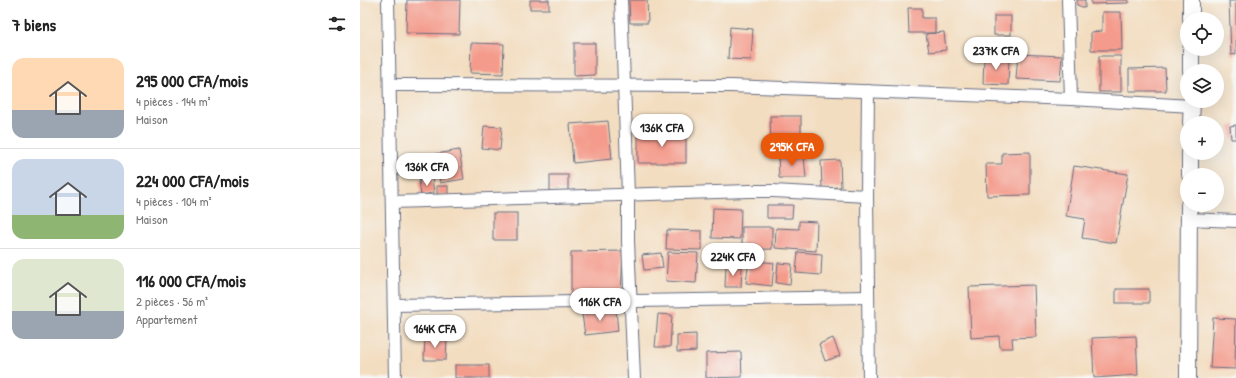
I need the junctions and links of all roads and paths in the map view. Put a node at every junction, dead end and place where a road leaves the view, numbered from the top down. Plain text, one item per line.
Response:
1 (388, 0) edge
2 (621, 0) edge
3 (1068, 0) edge
4 (1191, 0) edge
5 (1191, 12) edge
6 (390, 85) junction
7 (624, 85) junction
8 (868, 91) junction
9 (1072, 99) junction
10 (1180, 103) edge
11 (628, 194) junction
12 (867, 196) junction
13 (392, 202) junction
14 (1188, 212) edge
15 (1236, 221) edge
16 (868, 297) junction
17 (631, 300) junction
18 (394, 305) junction
19 (395, 378) edge
20 (634, 378) edge
21 (870, 378) edge
22 (1188, 378) edge

1 - 6 street
2 - 7 street
3 - 9 street
4 - 5 street
6 - 7 street
6 - 13 street
7 - 8 street
7 - 11 street
8 - 9 street
8 - 12 street
9 - 10 street
11 - 12 street
11 - 13 street
11 - 17 street
12 - 16 street
13 - 18 street
14 - 15 street
14 - 22 street
16 - 17 street
16 - 21 street
17 - 18 street
17 - 20 street
18 - 19 street

